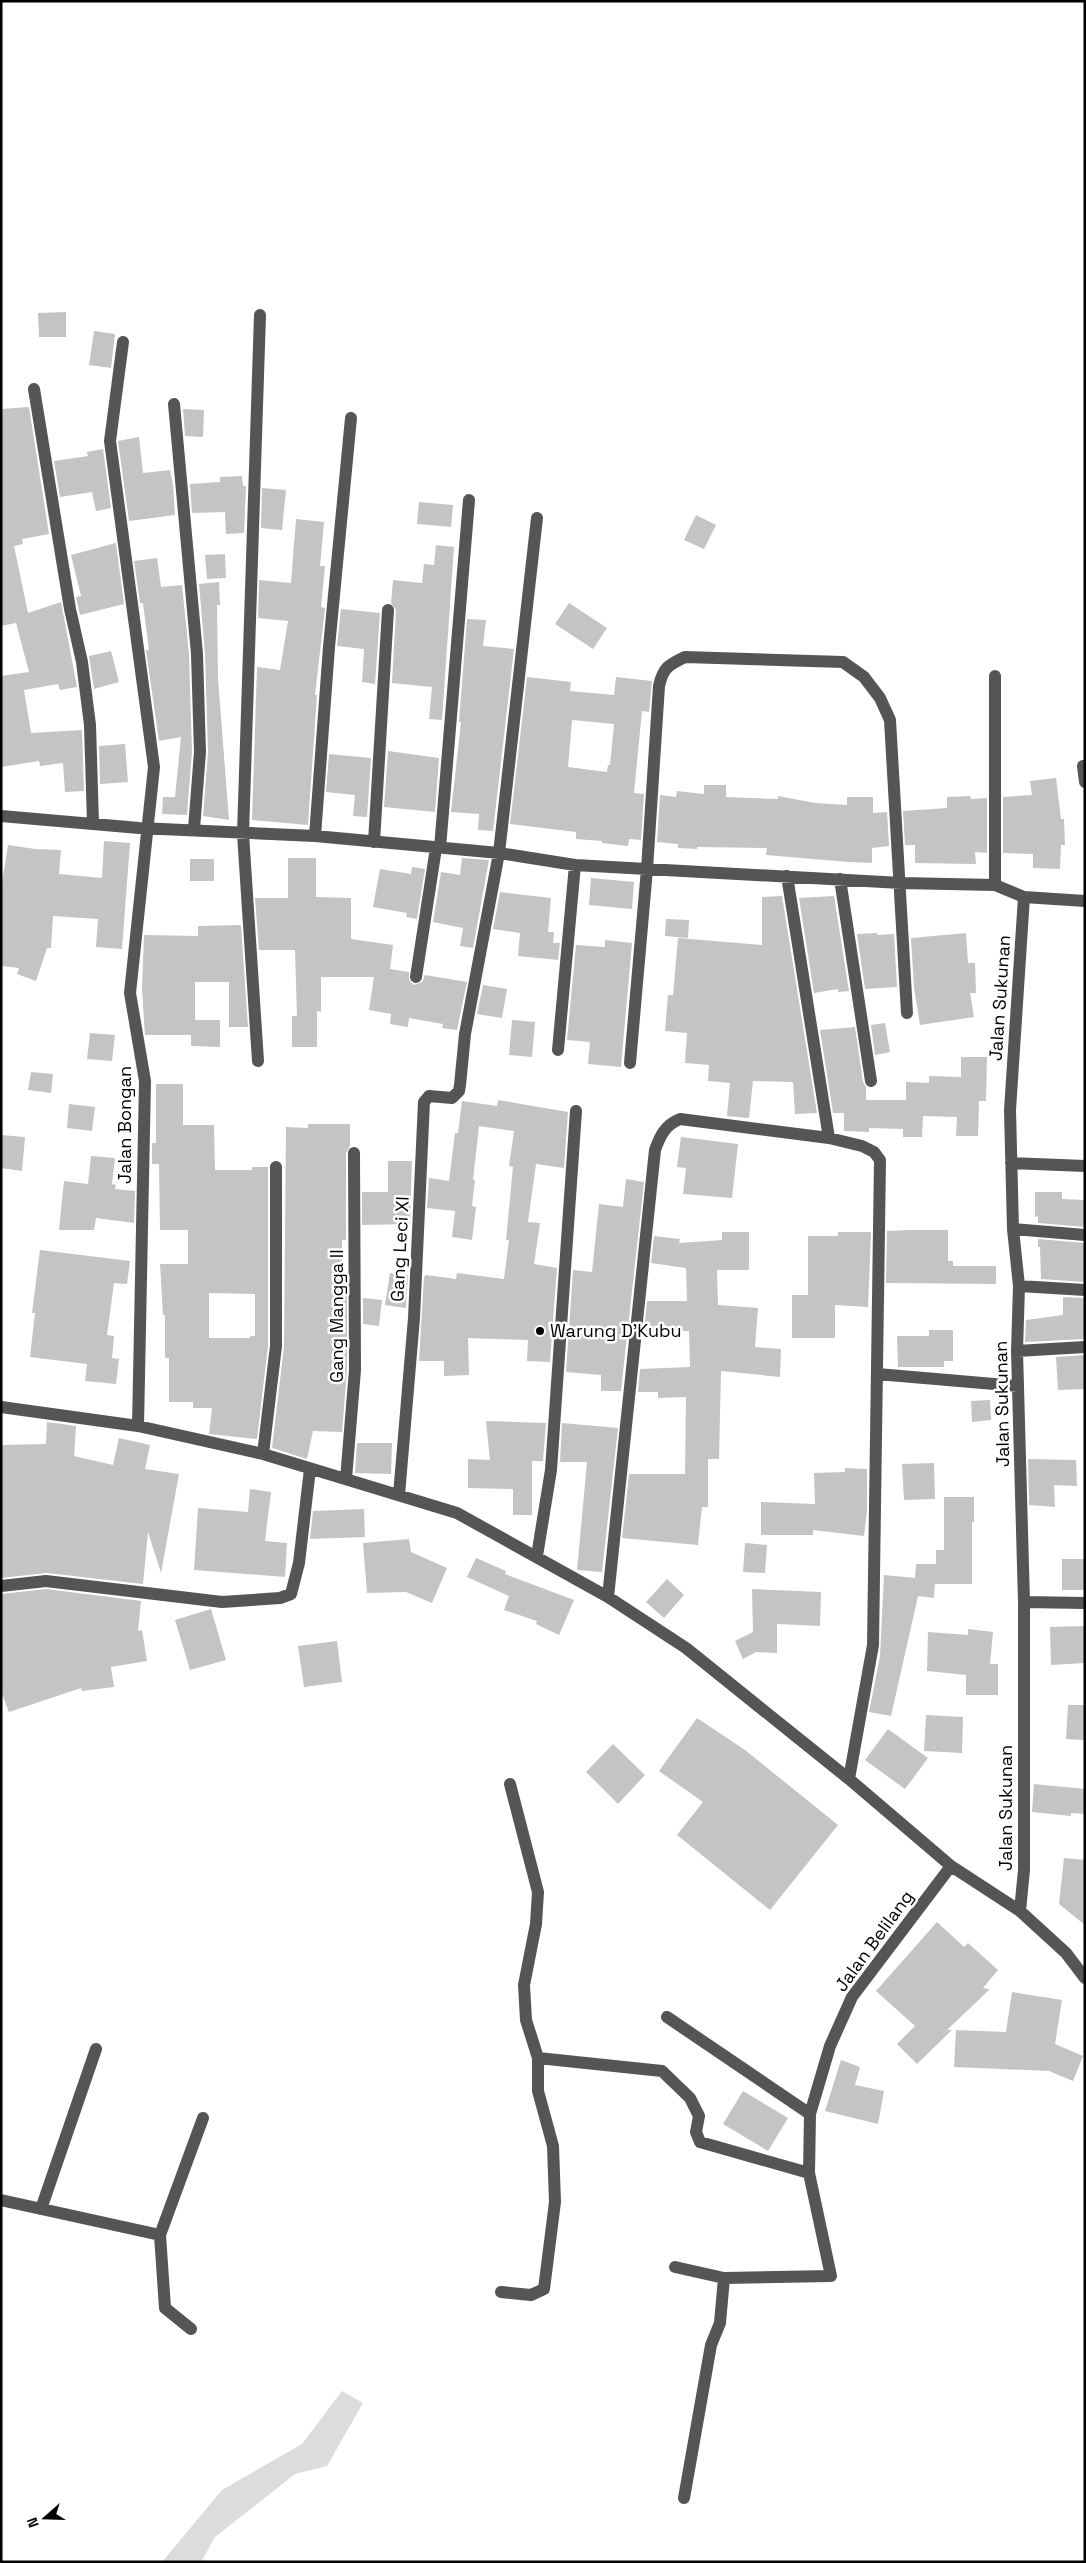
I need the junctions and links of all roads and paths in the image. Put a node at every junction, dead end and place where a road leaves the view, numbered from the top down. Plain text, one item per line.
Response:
1 (260, 315) dead end
2 (123, 342) dead end
3 (34, 389) dead end
4 (174, 404) dead end
5 (351, 418) dead end
6 (469, 500) dead end
7 (537, 518) dead end
8 (388, 610) dead end
9 (995, 676) dead end
10 (1083, 766) dead end
11 (1085, 782) edge
12 (1, 816) edge
13 (93, 822) junction
14 (149, 827) junction
15 (194, 829) junction
16 (243, 834) junction
17 (315, 836) junction
18 (374, 842) junction
19 (438, 848) junction
20 (499, 853) junction
21 (576, 865) junction
22 (647, 869) junction
23 (787, 876) junction
24 (840, 879) junction
25 (901, 883) junction
26 (995, 885) junction
27 (1024, 897) junction
28 (1085, 901) edge
29 (416, 977) dead end
30 (907, 1014) dead end
31 (558, 1050) dead end
32 (258, 1061) dead end
33 (630, 1063) dead end
34 (871, 1081) dead end
35 (576, 1111) dead end
36 (829, 1138) junction
37 (354, 1153) dead end
38 (1011, 1163) junction
39 (1085, 1166) edge
40 (276, 1167) dead end
41 (1012, 1229) junction
42 (1085, 1235) edge
43 (1019, 1286) junction
44 (1085, 1290) edge
45 (1085, 1347) edge
46 (1017, 1351) junction
47 (877, 1374) junction
48 (1018, 1386) junction
49 (1, 1407) edge
50 (138, 1426) junction
51 (263, 1454) junction
52 (310, 1469) junction
53 (346, 1479) junction
54 (399, 1495) junction
55 (537, 1556) junction
56 (1, 1586) edge
57 (608, 1597) junction
58 (1024, 1602) junction
59 (1085, 1603) edge
60 (849, 1779) junction
61 (510, 1784) dead end
62 (951, 1866) junction
63 (1020, 1910) junction
64 (1085, 1978) edge
65 (667, 2017) dead end
66 (96, 2049) dead end
67 (538, 2058) junction
68 (810, 2114) junction
69 (204, 2118) dead end
70 (809, 2173) junction
71 (1, 2200) edge
72 (42, 2209) junction
73 (160, 2235) junction
74 (675, 2267) dead end
75 (724, 2278) junction
76 (501, 2292) dead end
77 (191, 2329) dead end
78 (684, 2498) dead end

1 - 16 street
2 - 14 street, Jalan Bongan
3 - 13 street
4 - 15 street
5 - 17 street
6 - 19 street
7 - 20 street
8 - 18 street
9 - 26 street
10 - 11 street
12 - 13 street
13 - 14 street
14 - 15 street
14 - 50 street, Jalan Bongan
15 - 16 street
16 - 17 street
16 - 32 street
17 - 18 street
18 - 19 street
19 - 20 street
19 - 29 street
20 - 21 street
20 - 54 street, Gang Leci XI
21 - 22 street
21 - 31 street
22 - 23 street
22 - 25 street
22 - 33 street
23 - 24 street
23 - 36 street
24 - 25 street
24 - 34 street
25 - 26 street
25 - 30 street
26 - 27 street
27 - 28 street
27 - 38 street, Jalan Sukunan
35 - 55 street
36 - 47 street
36 - 57 street
37 - 53 street, Gang Mangga II
38 - 39 street
38 - 41 street, Jalan Sukunan
40 - 51 street
41 - 42 street
41 - 43 street, Jalan Sukunan
43 - 44 street
43 - 46 street, Jalan Sukunan
45 - 46 street
46 - 48 street, Jalan Sukunan
47 - 48 street
47 - 60 street
48 - 58 street, Jalan Sukunan
49 - 50 street
50 - 51 street
51 - 52 street
52 - 53 street
52 - 56 street
53 - 54 street
54 - 55 street
55 - 57 street
57 - 60 street
58 - 59 street
58 - 63 street, Jalan Sukunan
60 - 62 street
61 - 67 street
62 - 63 street
62 - 68 street, Jalan Belilang
63 - 64 street
65 - 68 street
66 - 72 street
67 - 70 street
67 - 76 street
68 - 70 street, Jalan Belilang
69 - 73 street
70 - 75 street, Jalan Belilang
71 - 72 street
72 - 73 street
73 - 77 street
74 - 75 street
75 - 78 street

